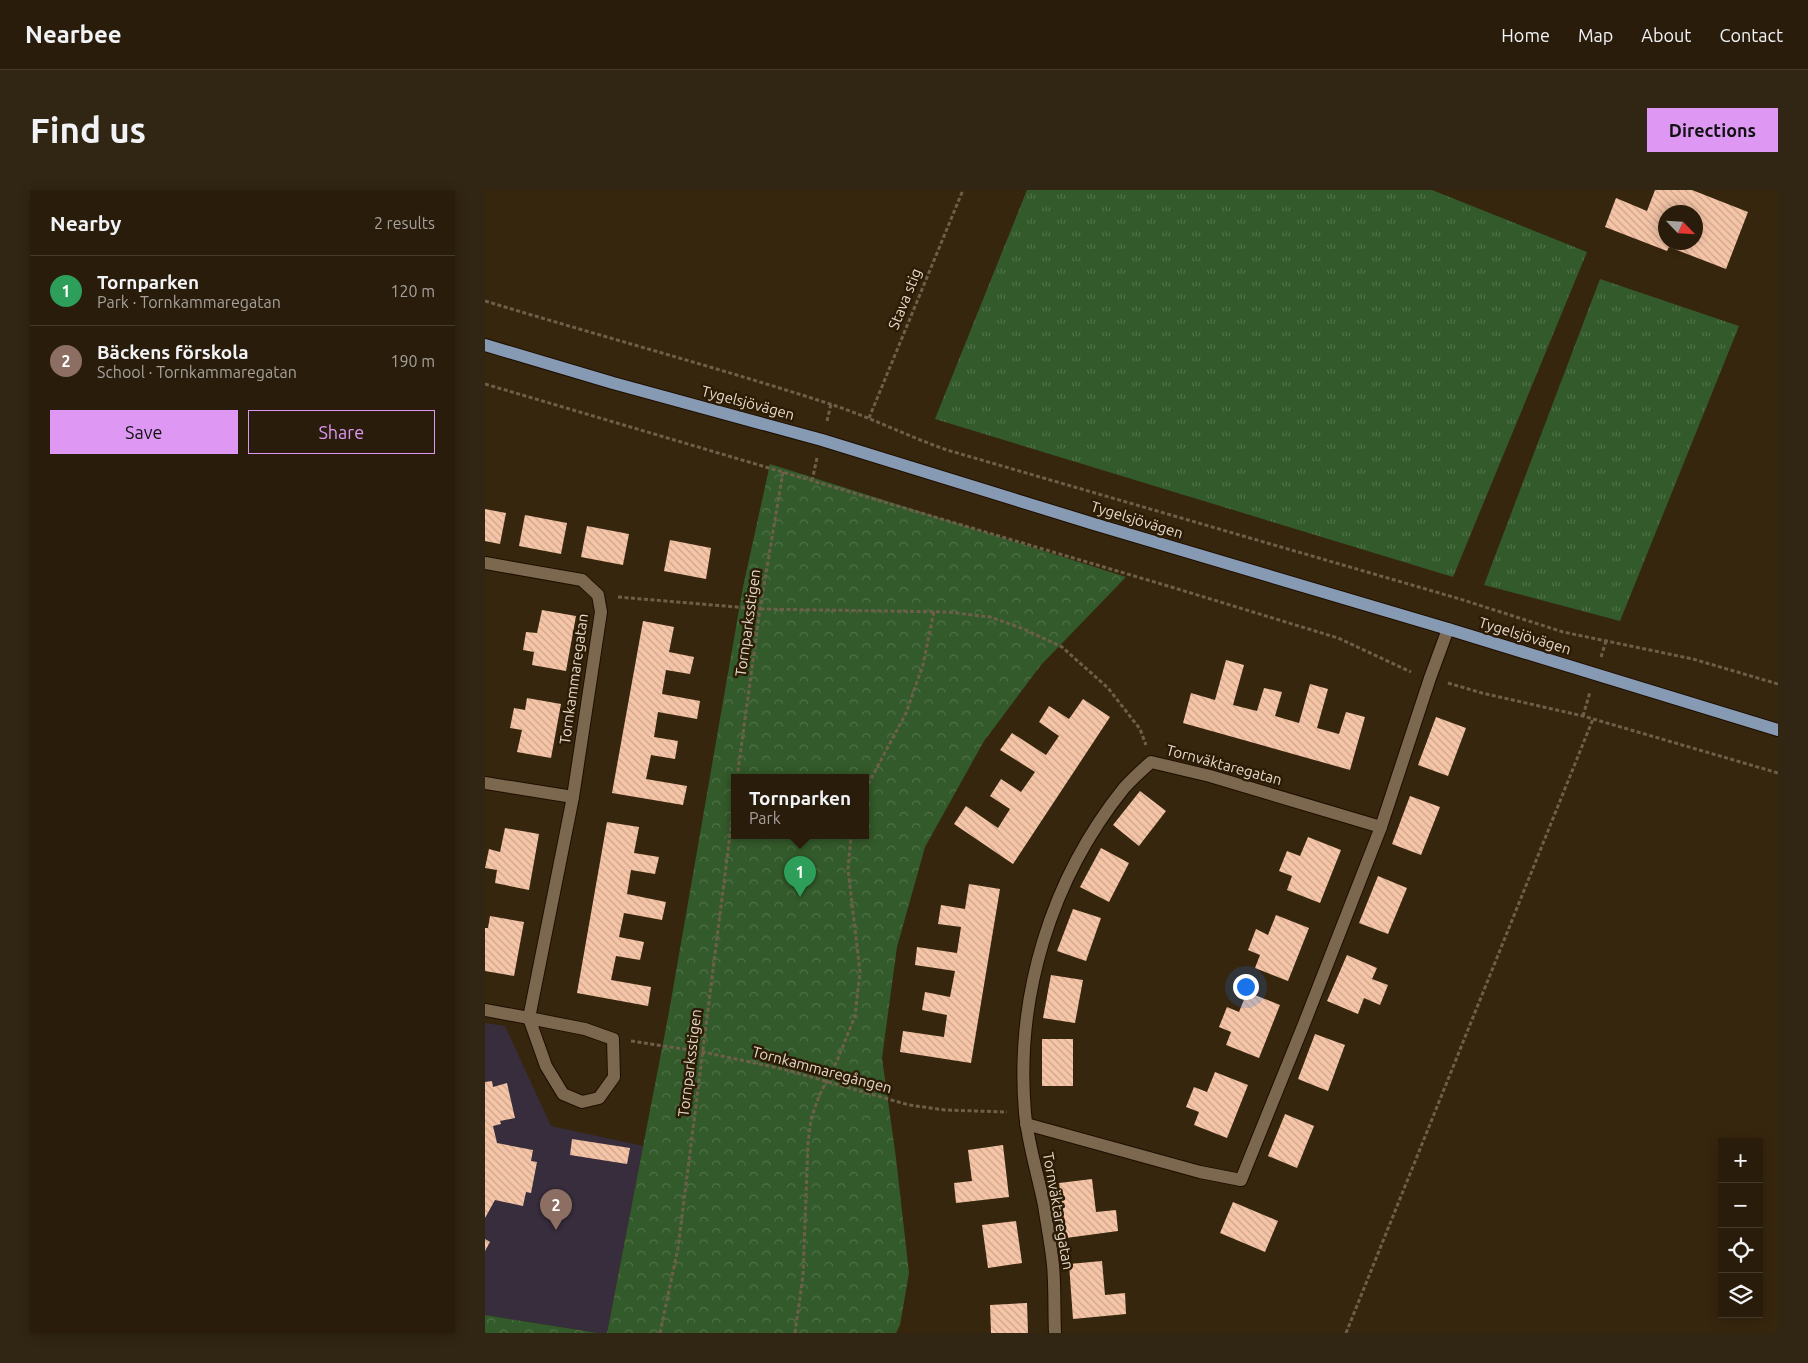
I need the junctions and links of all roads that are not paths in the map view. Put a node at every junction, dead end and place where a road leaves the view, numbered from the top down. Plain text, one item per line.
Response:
1 (485, 345) edge
2 (485, 563) edge
3 (1448, 629) junction
4 (1778, 730) edge
5 (485, 783) edge
6 (573, 797) junction
7 (1381, 827) junction
8 (485, 1010) edge
9 (529, 1018) junction
10 (1026, 1118) junction
11 (1055, 1333) edge

1 - 3 main road, Tygelsjövägen
2 - 6 street, Tornkammaregatan
3 - 4 main road, Tygelsjövägen
3 - 7 street, Tornväktaregatan
5 - 6 street
6 - 9 street, Tornkammaregatan
7 - 10 street, Tornväktaregatan
7 - 10 street, Tornväktaregatan
8 - 9 street
9 - 9 street
10 - 11 street, Tornväktaregatan

